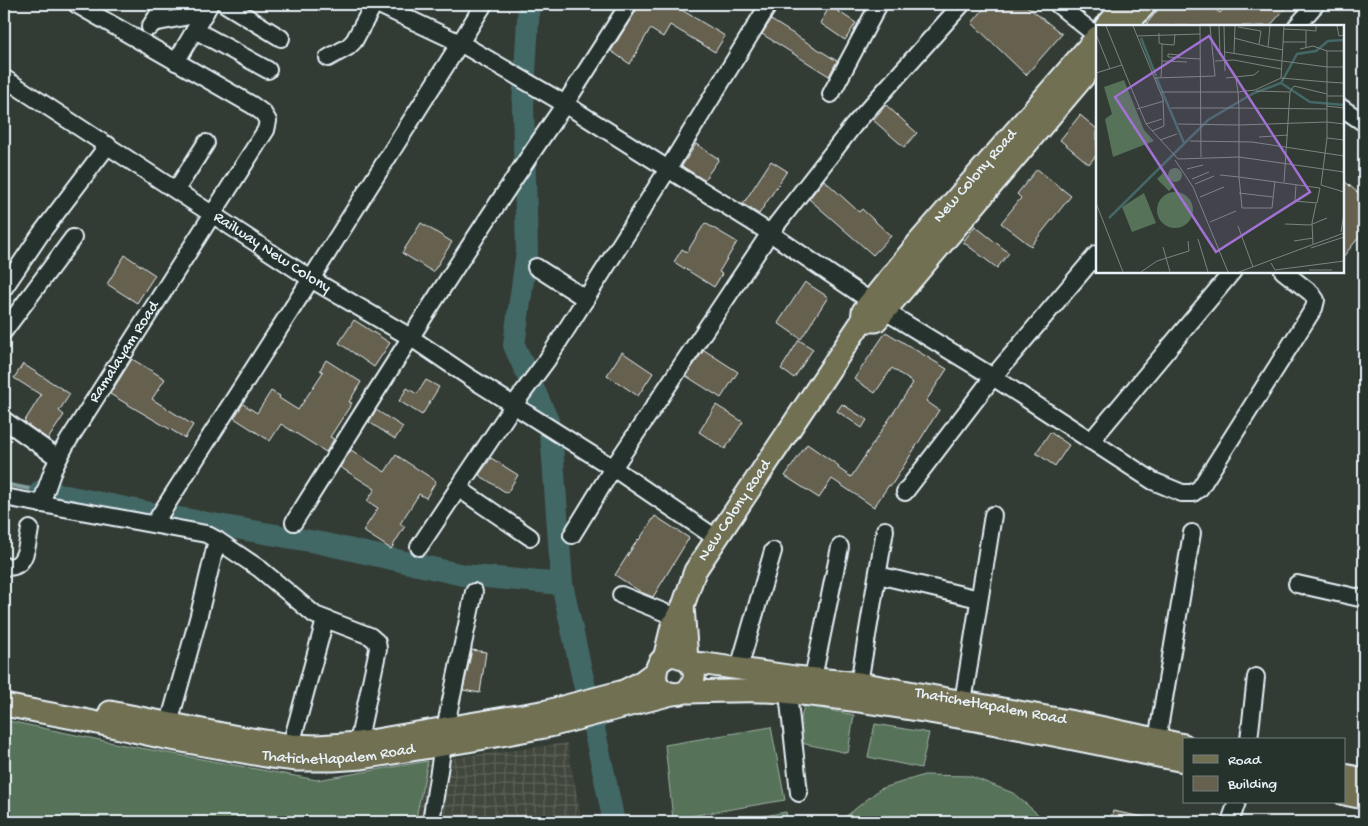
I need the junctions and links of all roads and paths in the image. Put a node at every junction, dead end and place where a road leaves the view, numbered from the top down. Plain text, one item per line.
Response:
1 (76, 4) edge
2 (226, 4) edge
3 (376, 4) edge
4 (484, 4) edge
5 (629, 4) edge
6 (769, 4) edge
7 (879, 4) edge
8 (962, 4) edge
9 (1057, 4) edge
10 (1126, 4) edge
11 (1146, 4) edge
12 (1316, 4) edge
13 (161, 5) edge
14 (207, 8) edge
15 (153, 23) junction
16 (1107, 25) edge
17 (1127, 25) edge
18 (1298, 25) edge
19 (195, 30) junction
20 (1096, 36) edge
21 (281, 38) dead end
22 (1096, 38) edge
23 (141, 42) junction
24 (460, 43) junction
25 (328, 58) dead end
26 (1096, 61) edge
27 (176, 62) junction
28 (268, 70) dead end
29 (4, 78) edge
30 (830, 94) dead end
31 (565, 104) junction
32 (1343, 109) edge
33 (1364, 123) edge
34 (206, 144) dead end
35 (108, 145) junction
36 (668, 169) junction
37 (176, 190) junction
38 (213, 214) junction
39 (770, 233) junction
40 (73, 238) dead end
41 (1096, 255) edge
42 (10, 265) edge
43 (536, 267) dead end
44 (1232, 272) edge
45 (1284, 272) edge
46 (312, 279) junction
47 (4, 288) edge
48 (586, 299) junction
49 (878, 306) junction
50 (4, 331) edge
51 (410, 337) junction
52 (993, 377) junction
53 (518, 400) junction
54 (4, 420) edge
55 (1091, 441) junction
56 (58, 458) junction
57 (613, 468) junction
58 (458, 488) junction
59 (905, 492) dead end
60 (43, 496) junction
61 (4, 497) edge
62 (993, 515) dead end
63 (294, 522) dead end
64 (154, 524) junction
65 (30, 529) dead end
66 (884, 530) dead end
67 (1192, 533) dead end
68 (572, 534) dead end
69 (530, 537) dead end
70 (716, 538) junction
71 (217, 540) junction
72 (419, 547) dead end
73 (840, 547) dead end
74 (773, 551) dead end
75 (4, 566) edge
76 (878, 575) junction
77 (1297, 584) dead end
78 (474, 592) dead end
79 (621, 596) dead end
80 (979, 599) junction
81 (1364, 599) edge
82 (679, 611) junction
83 (325, 620) junction
84 (688, 662) junction
85 (660, 665) junction
86 (739, 668) junction
87 (1256, 677) dead end
88 (799, 683) junction
89 (859, 684) junction
90 (4, 691) edge
91 (679, 693) junction
92 (625, 699) junction
93 (963, 702) junction
94 (4, 705) edge
95 (166, 731) junction
96 (444, 737) junction
97 (1249, 738) edge
98 (1157, 740) junction
99 (358, 743) junction
100 (291, 744) junction
101 (1183, 745) edge
102 (1183, 761) edge
103 (1346, 775) edge
104 (1364, 779) edge
105 (799, 793) dead end
106 (1346, 794) edge
107 (1364, 798) edge
108 (1235, 804) edge
109 (431, 822) edge
110 (1230, 822) edge

1 - 23 street
2 - 21 street
3 - 24 street
3 - 25 street
4 - 24 street
5 - 31 street
6 - 36 street
7 - 30 street
8 - 39 street
9 - 20 street
10 - 16 main road
11 - 17 main road
12 - 18 street
13 - 15 street
14 - 15 street
14 - 19 street
15 - 23 street
19 - 27 street
19 - 28 street
22 - 49 main road, New Colony Road
23 - 27 street
24 - 31 street
24 - 46 street
26 - 49 main road, New Colony Road
27 - 38 street, Ramalayam Road
29 - 35 street, Railway New Colony
31 - 36 street
31 - 51 street
32 - 33 street
34 - 37 street
35 - 37 street, Railway New Colony
35 - 42 street
36 - 39 street
36 - 48 street
37 - 38 street, Railway New Colony
38 - 46 street, Railway New Colony
38 - 56 street, Ramalayam Road
39 - 49 street
39 - 57 street
40 - 50 street
41 - 52 street
42 - 47 street
43 - 48 street
44 - 55 street
45 - 55 street
46 - 51 street, Railway New Colony
46 - 64 street
48 - 53 street
49 - 52 street
49 - 70 main road, New Colony Road
51 - 53 street, Railway New Colony
51 - 63 street
52 - 55 street
52 - 59 street
53 - 57 street, Railway New Colony
53 - 58 street
54 - 56 street
56 - 60 street, Ramalayam Road
57 - 68 street
57 - 70 street, Railway New Colony
58 - 69 street
58 - 72 street
60 - 61 street
60 - 64 street
62 - 80 street
64 - 71 street
65 - 75 street
66 - 76 street
67 - 98 street
70 - 82 main road, New Colony Road
71 - 83 street
71 - 95 street
73 - 88 street
74 - 86 street
76 - 80 street
76 - 89 street
77 - 81 street
78 - 96 street
79 - 82 street
80 - 93 street
82 - 84 main road
82 - 85 main road, New Colony Road
83 - 99 street
83 - 100 street
84 - 85 main road
84 - 86 main road
84 - 91 main road
85 - 91 main road
85 - 92 main road
86 - 88 main road
87 - 97 street
88 - 89 main road, Thatichetlapalem Road
88 - 91 main road
88 - 102 main road
88 - 105 street
89 - 93 main road, Thatichetlapalem Road
90 - 95 main road, Thatichetlapalem Road
91 - 92 main road
92 - 96 main road, Thatichetlapalem Road
93 - 98 main road, Thatichetlapalem Road
94 - 95 main road, Thatichetlapalem Road
95 - 96 main road, Thatichetlapalem Road
95 - 100 main road, Thatichetlapalem Road
96 - 99 main road, Thatichetlapalem Road
96 - 109 street
98 - 101 main road, Thatichetlapalem Road
99 - 100 main road, Thatichetlapalem Road
103 - 104 main road
106 - 107 main road
108 - 110 street

